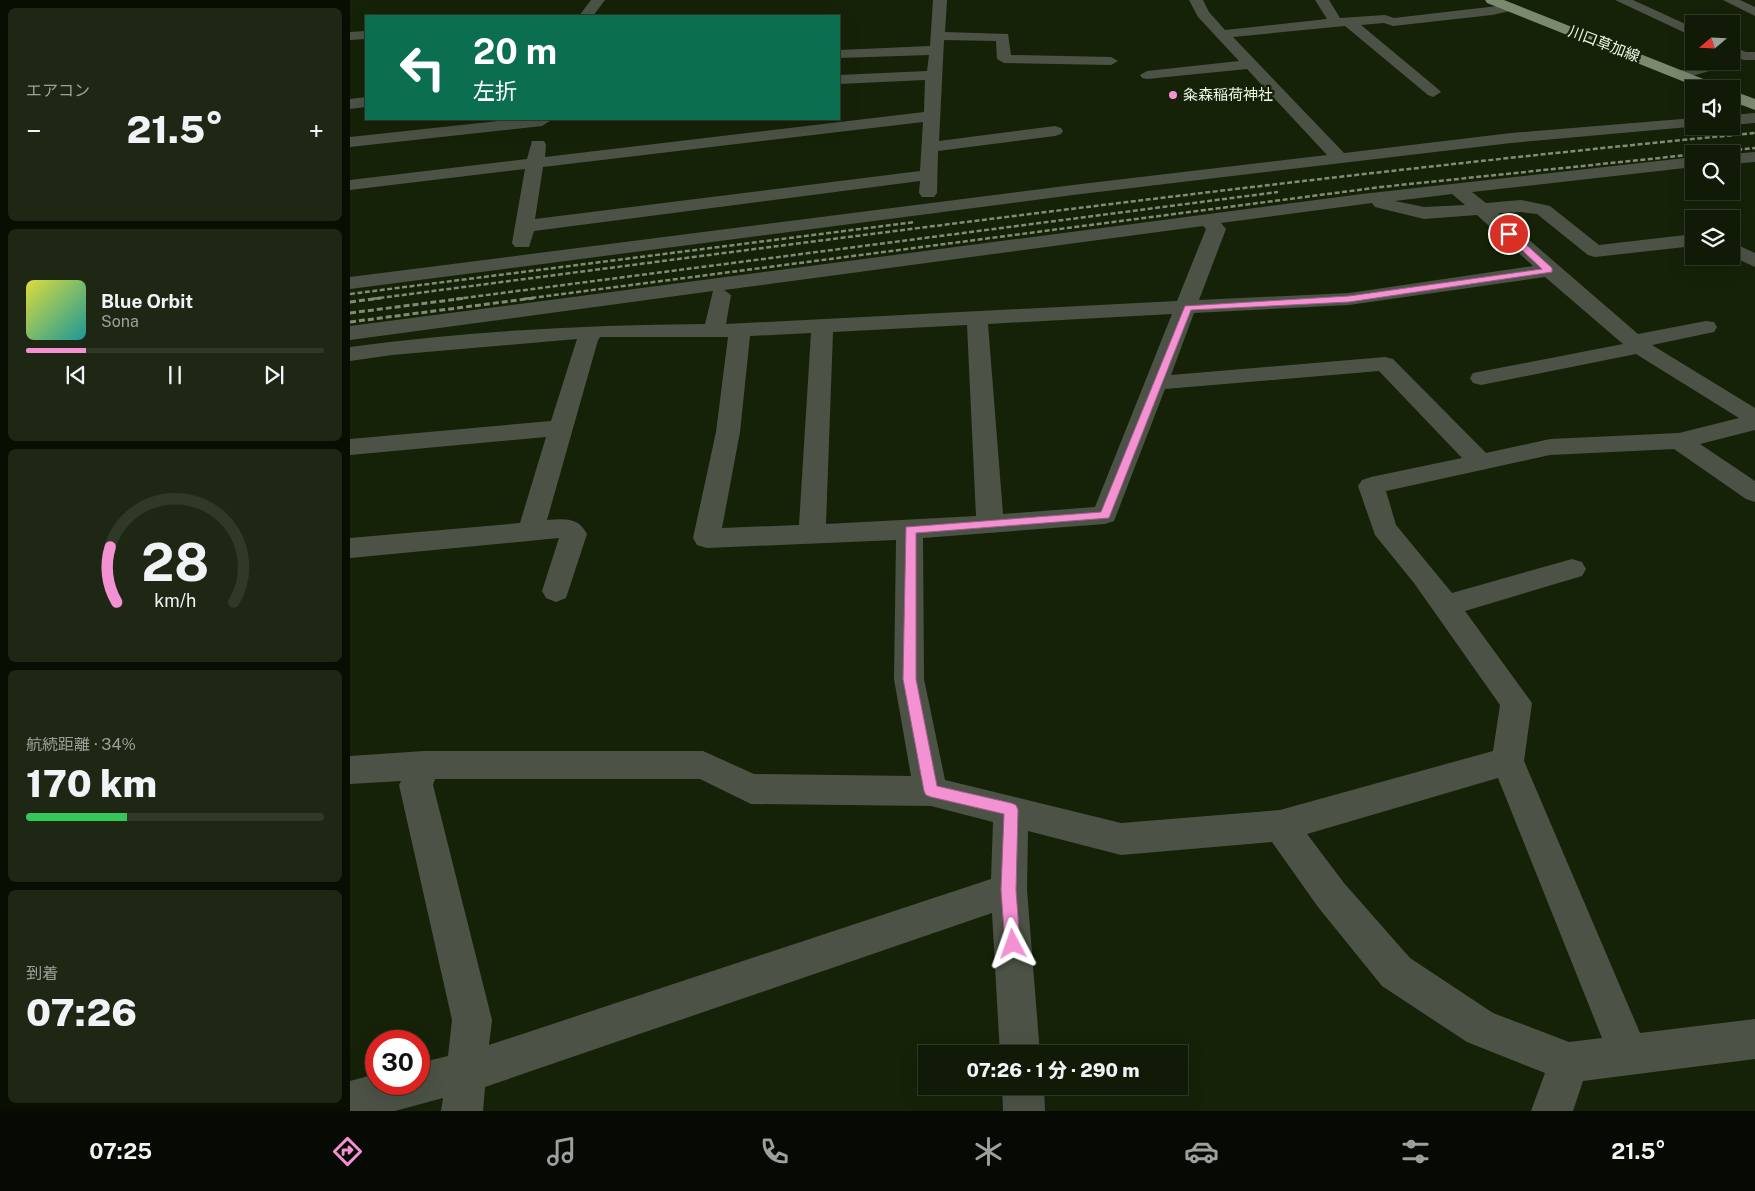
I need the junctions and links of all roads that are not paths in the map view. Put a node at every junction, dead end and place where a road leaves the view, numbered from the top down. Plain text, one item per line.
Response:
1 (598, 0) edge
2 (940, 0) edge
3 (1196, 0) edge
4 (1322, 0) edge
5 (1492, 0) edge
6 (1622, 0) edge
7 (1730, 0) edge
8 (1510, 7) junction
9 (1755, 12) edge
10 (587, 15) edge
11 (1342, 22) junction
12 (1685, 29) edge
13 (1224, 34) junction
14 (365, 35) edge
15 (350, 36) edge
16 (937, 43) junction
17 (840, 54) edge
18 (1111, 62) dead end
19 (1251, 64) junction
20 (1698, 70) edge
21 (934, 75) junction
22 (1147, 75) dead end
23 (1682, 75) junction
24 (840, 79) edge
25 (1694, 80) edge
26 (1433, 92) dead end
27 (1740, 99) edge
28 (365, 102) edge
29 (350, 104) edge
30 (1755, 105) edge
31 (931, 116) junction
32 (1755, 118) edge
33 (1740, 119) edge
34 (542, 120) edge
35 (1685, 124) edge
36 (1055, 131) dead end
37 (350, 142) edge
38 (930, 147) junction
39 (1755, 157) edge
40 (1740, 158) edge
41 (1340, 159) junction
42 (536, 162) junction
43 (1685, 163) edge
44 (929, 175) junction
45 (350, 185) edge
46 (1455, 188) junction
47 (1362, 199) junction
48 (1482, 209) junction
49 (927, 210) junction
50 (1208, 219) junction
51 (525, 226) junction
52 (1685, 241) edge
53 (1740, 253) edge
54 (1755, 261) edge
55 (519, 262) junction
56 (1549, 270) junction
57 (350, 283) edge
58 (721, 295) dead end
59 (1188, 308) junction
60 (977, 318) junction
61 (822, 325) junction
62 (1706, 327) dead end
63 (740, 330) junction
64 (594, 331) junction
65 (714, 331) junction
66 (350, 333) edge
67 (1637, 345) junction
68 (350, 354) edge
69 (1481, 378) dead end
70 (1157, 384) junction
71 (1755, 418) edge
72 (1755, 422) edge
73 (561, 428) junction
74 (1679, 442) junction
75 (350, 447) edge
76 (1480, 462) junction
77 (1755, 493) edge
78 (990, 524) junction
79 (531, 530) junction
80 (910, 530) junction
81 (812, 535) junction
82 (350, 548) edge
83 (1572, 569) dead end
84 (556, 591) dead end
85 (1445, 606) junction
86 (1508, 761) junction
87 (424, 765) junction
88 (350, 770) edge
89 (931, 791) junction
90 (1011, 810) junction
91 (1280, 826) junction
92 (1009, 890) junction
93 (1019, 1045) edge
94 (1750, 1047) edge
95 (1629, 1055) junction
96 (1569, 1062) junction
97 (466, 1072) junction
98 (1023, 1095) edge
99 (350, 1102) edge
100 (462, 1111) edge
101 (1024, 1111) edge
102 (1552, 1111) edge

1 - 10 street
2 - 16 street
3 - 13 street
4 - 11 street
5 - 8 main road, 川口草加線
6 - 12 street
7 - 9 street
8 - 11 street
8 - 23 main road, 川口草加線
11 - 13 street
11 - 26 street
13 - 19 street
14 - 15 street
16 - 17 street
16 - 18 street
16 - 21 street
19 - 22 street
19 - 41 street
20 - 23 street
21 - 24 street
21 - 31 street
23 - 25 main road, 川口草加線
27 - 30 main road
28 - 29 street
31 - 38 street
31 - 42 street
32 - 33 street
34 - 37 street
34 - 42 street
35 - 41 street
36 - 38 street
38 - 44 street
39 - 40 street
41 - 49 street
42 - 45 street
42 - 51 street
43 - 46 street
44 - 49 street
44 - 51 street
46 - 47 street
46 - 48 street
47 - 48 street
47 - 50 street
48 - 52 street
48 - 56 street
49 - 55 street
50 - 59 street
50 - 66 street
51 - 55 street
53 - 54 street
55 - 57 street
56 - 59 street
56 - 67 street
58 - 65 street
59 - 60 street
59 - 70 street
60 - 61 street
60 - 78 street
61 - 63 street
61 - 81 street
62 - 67 street
63 - 65 street
63 - 81 street
64 - 65 street
64 - 68 street
64 - 73 street
67 - 69 street
67 - 71 street
70 - 76 street
70 - 78 street
72 - 74 street
73 - 75 street
73 - 79 street
74 - 76 street
74 - 77 street
76 - 85 street
78 - 80 street
79 - 82 street
79 - 84 street
80 - 81 street
80 - 89 street
83 - 85 street
85 - 86 street
86 - 91 street
86 - 95 street
87 - 88 street
87 - 89 street
87 - 97 street
89 - 90 street
90 - 91 street
90 - 92 street
91 - 96 street
92 - 93 street
92 - 97 street
94 - 95 street
95 - 96 street
96 - 102 street
97 - 99 street
97 - 100 street
98 - 101 street

